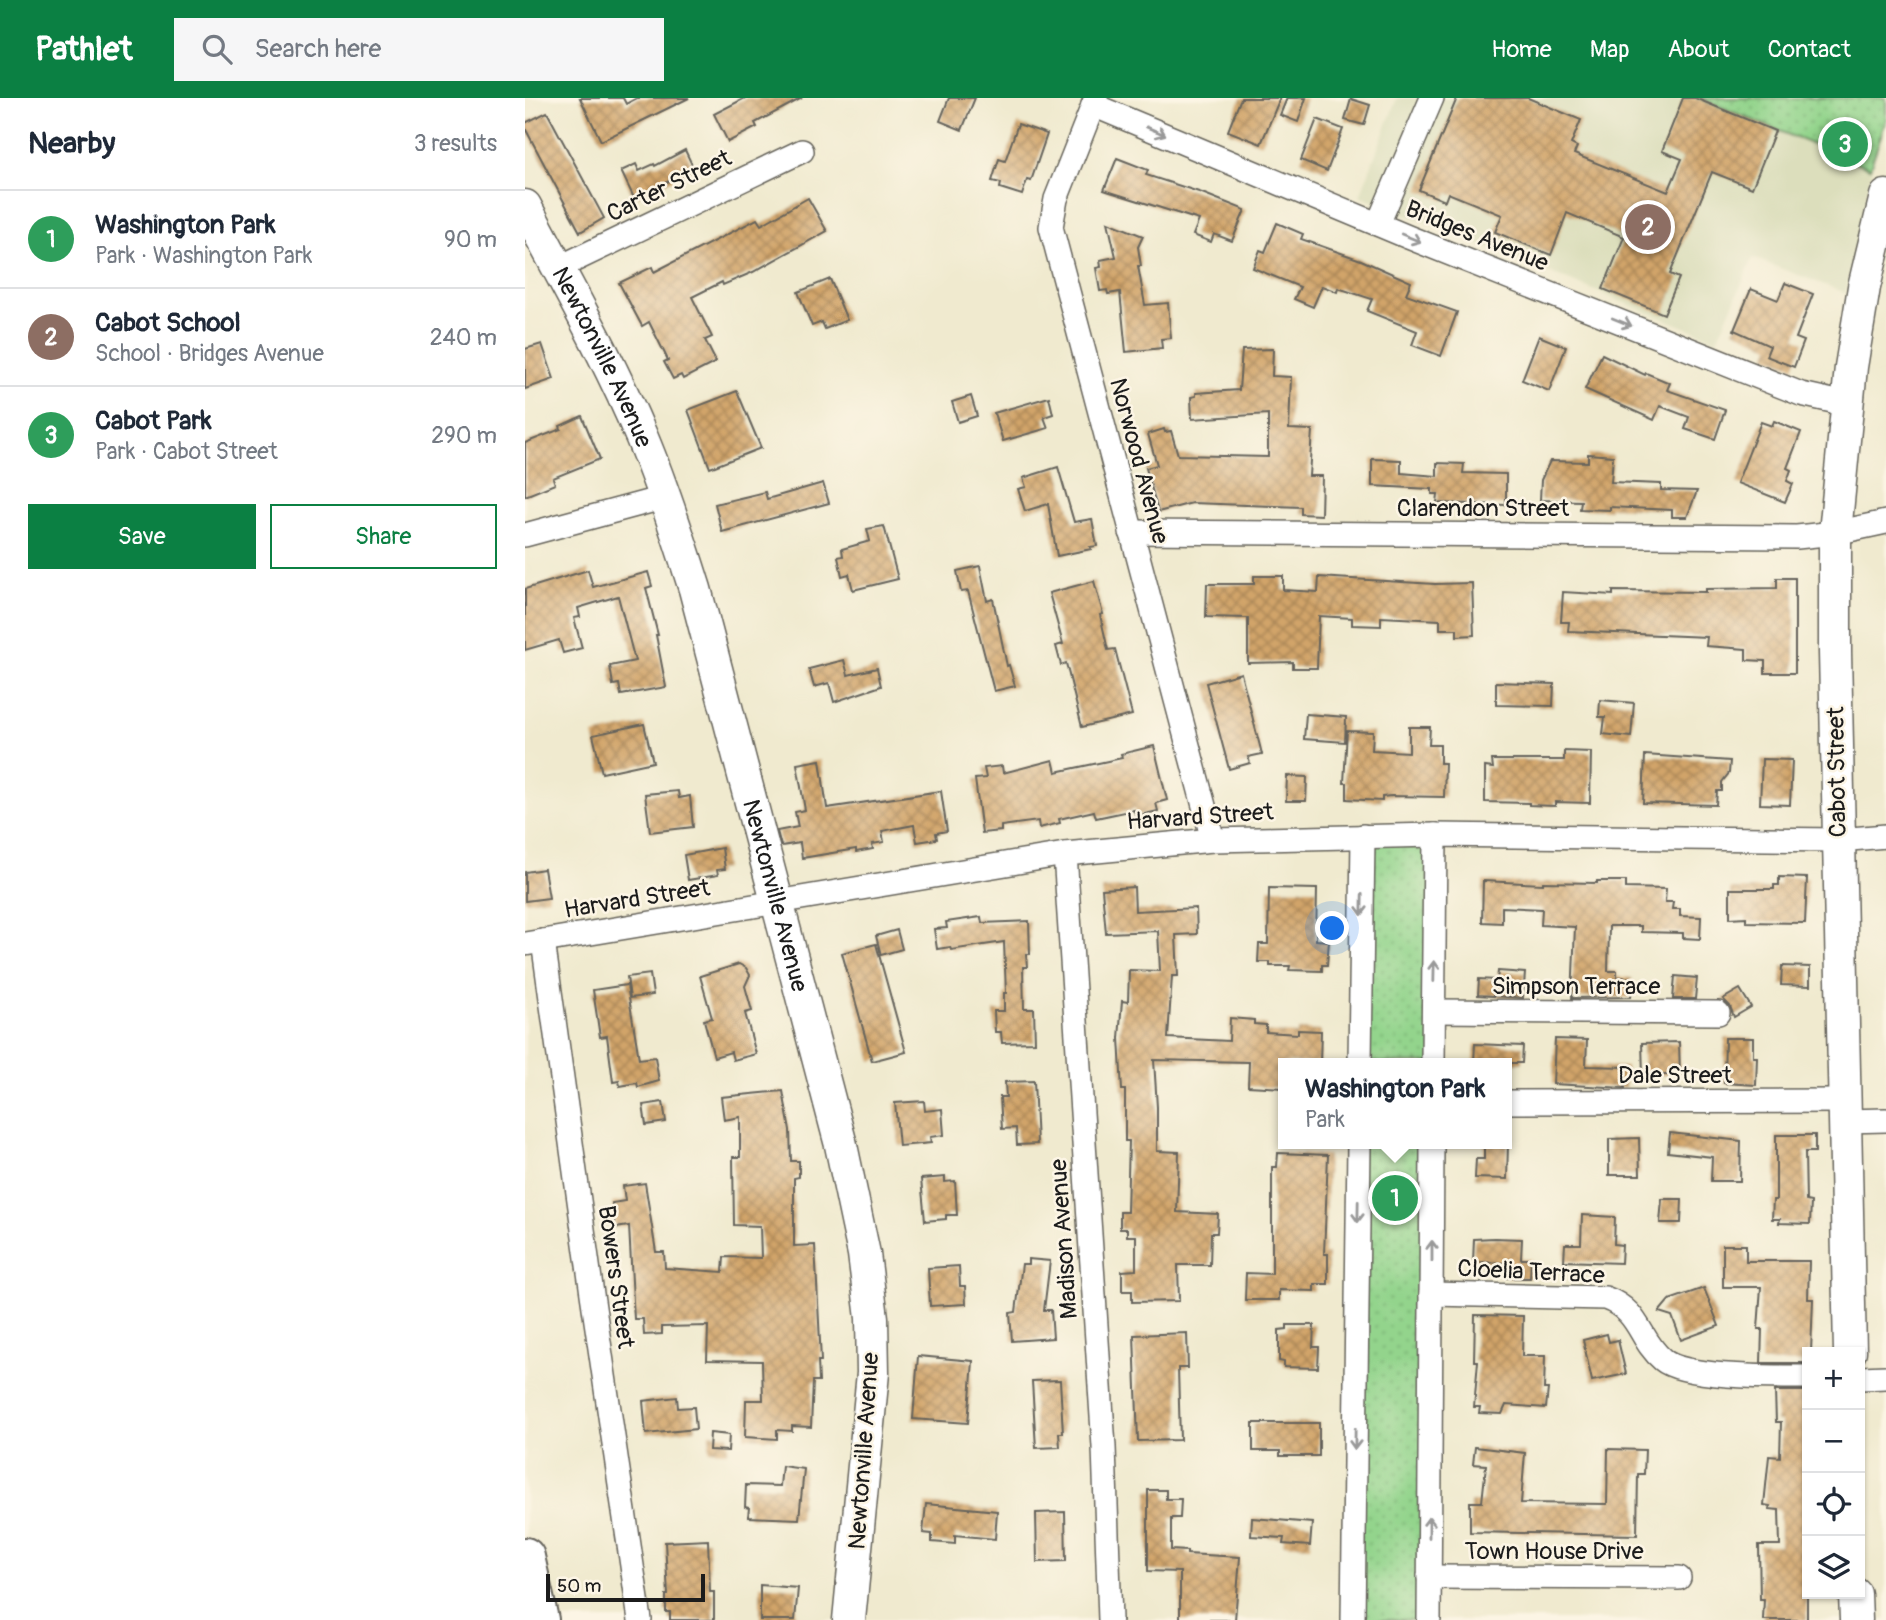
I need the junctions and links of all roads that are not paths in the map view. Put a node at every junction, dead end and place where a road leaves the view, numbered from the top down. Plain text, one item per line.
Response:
1 (1432, 98) edge
2 (1094, 101) edge
3 (802, 151) dead end
4 (525, 206) edge
5 (1884, 213) edge
6 (1378, 224) junction
7 (558, 268) junction
8 (1846, 404) junction
9 (666, 497) junction
10 (1886, 522) edge
11 (1131, 532) junction
12 (1835, 533) junction
13 (525, 535) edge
14 (1435, 835) junction
15 (1886, 835) edge
16 (1363, 836) junction
17 (1839, 839) junction
18 (1213, 840) junction
19 (1065, 854) junction
20 (778, 902) junction
21 (534, 943) edge
22 (1434, 1011) junction
23 (1718, 1013) dead end
24 (1360, 1058) edge
25 (1433, 1058) edge
26 (1512, 1102) edge
27 (1844, 1111) junction
28 (1886, 1120) edge
29 (1359, 1149) edge
30 (1432, 1149) edge
31 (1431, 1294) junction
32 (1850, 1347) edge
33 (1802, 1377) edge
34 (1886, 1377) edge
35 (1865, 1378) edge
36 (525, 1557) edge
37 (1429, 1577) junction
38 (1679, 1578) dead end
39 (1855, 1599) edge
40 (539, 1620) edge
41 (640, 1620) edge
42 (849, 1620) edge
43 (1110, 1620) edge
44 (1353, 1620) edge
45 (1429, 1620) edge
46 (1856, 1620) edge

1 - 6 street
2 -> 6 street, Bridges Avenue
2 - 11 street, Norwood Avenue
3 - 7 street, Carter Street
4 - 7 main road, Newtonville Avenue
5 - 8 main road, Cabot Street
6 -> 8 street, Bridges Avenue
7 - 9 main road, Newtonville Avenue
8 - 12 main road, Cabot Street
9 - 13 street
9 - 20 main road, Newtonville Avenue
10 - 12 street, Clarendon Street
11 - 12 street, Clarendon Street
11 - 18 street, Norwood Avenue
12 - 17 main road, Cabot Street
14 - 16 street, Harvard Street
14 - 17 street, Harvard Street
22 -> 14 street
15 - 17 street, Harvard Street
16 - 18 street, Harvard Street
16 -> 24 street
17 - 27 main road, Cabot Street
18 - 19 street, Harvard Street
19 - 20 street, Harvard Street
19 - 43 street, Madison Avenue
20 - 21 street, Harvard Street
20 - 42 main road, Newtonville Avenue
21 - 41 street, Bowers Street
22 - 23 street, Simpson Terrace
22 - 25 street
26 - 27 street, Dale Street
27 - 28 street, Dale Street
27 - 32 main road, Cabot Street
29 -> 44 street
31 -> 30 street
31 - 33 street, Cloelia Terrace
37 -> 31 street
34 - 35 street
36 - 40 highway
37 - 38 street, Town House Drive
37 - 45 street
39 - 46 main road

